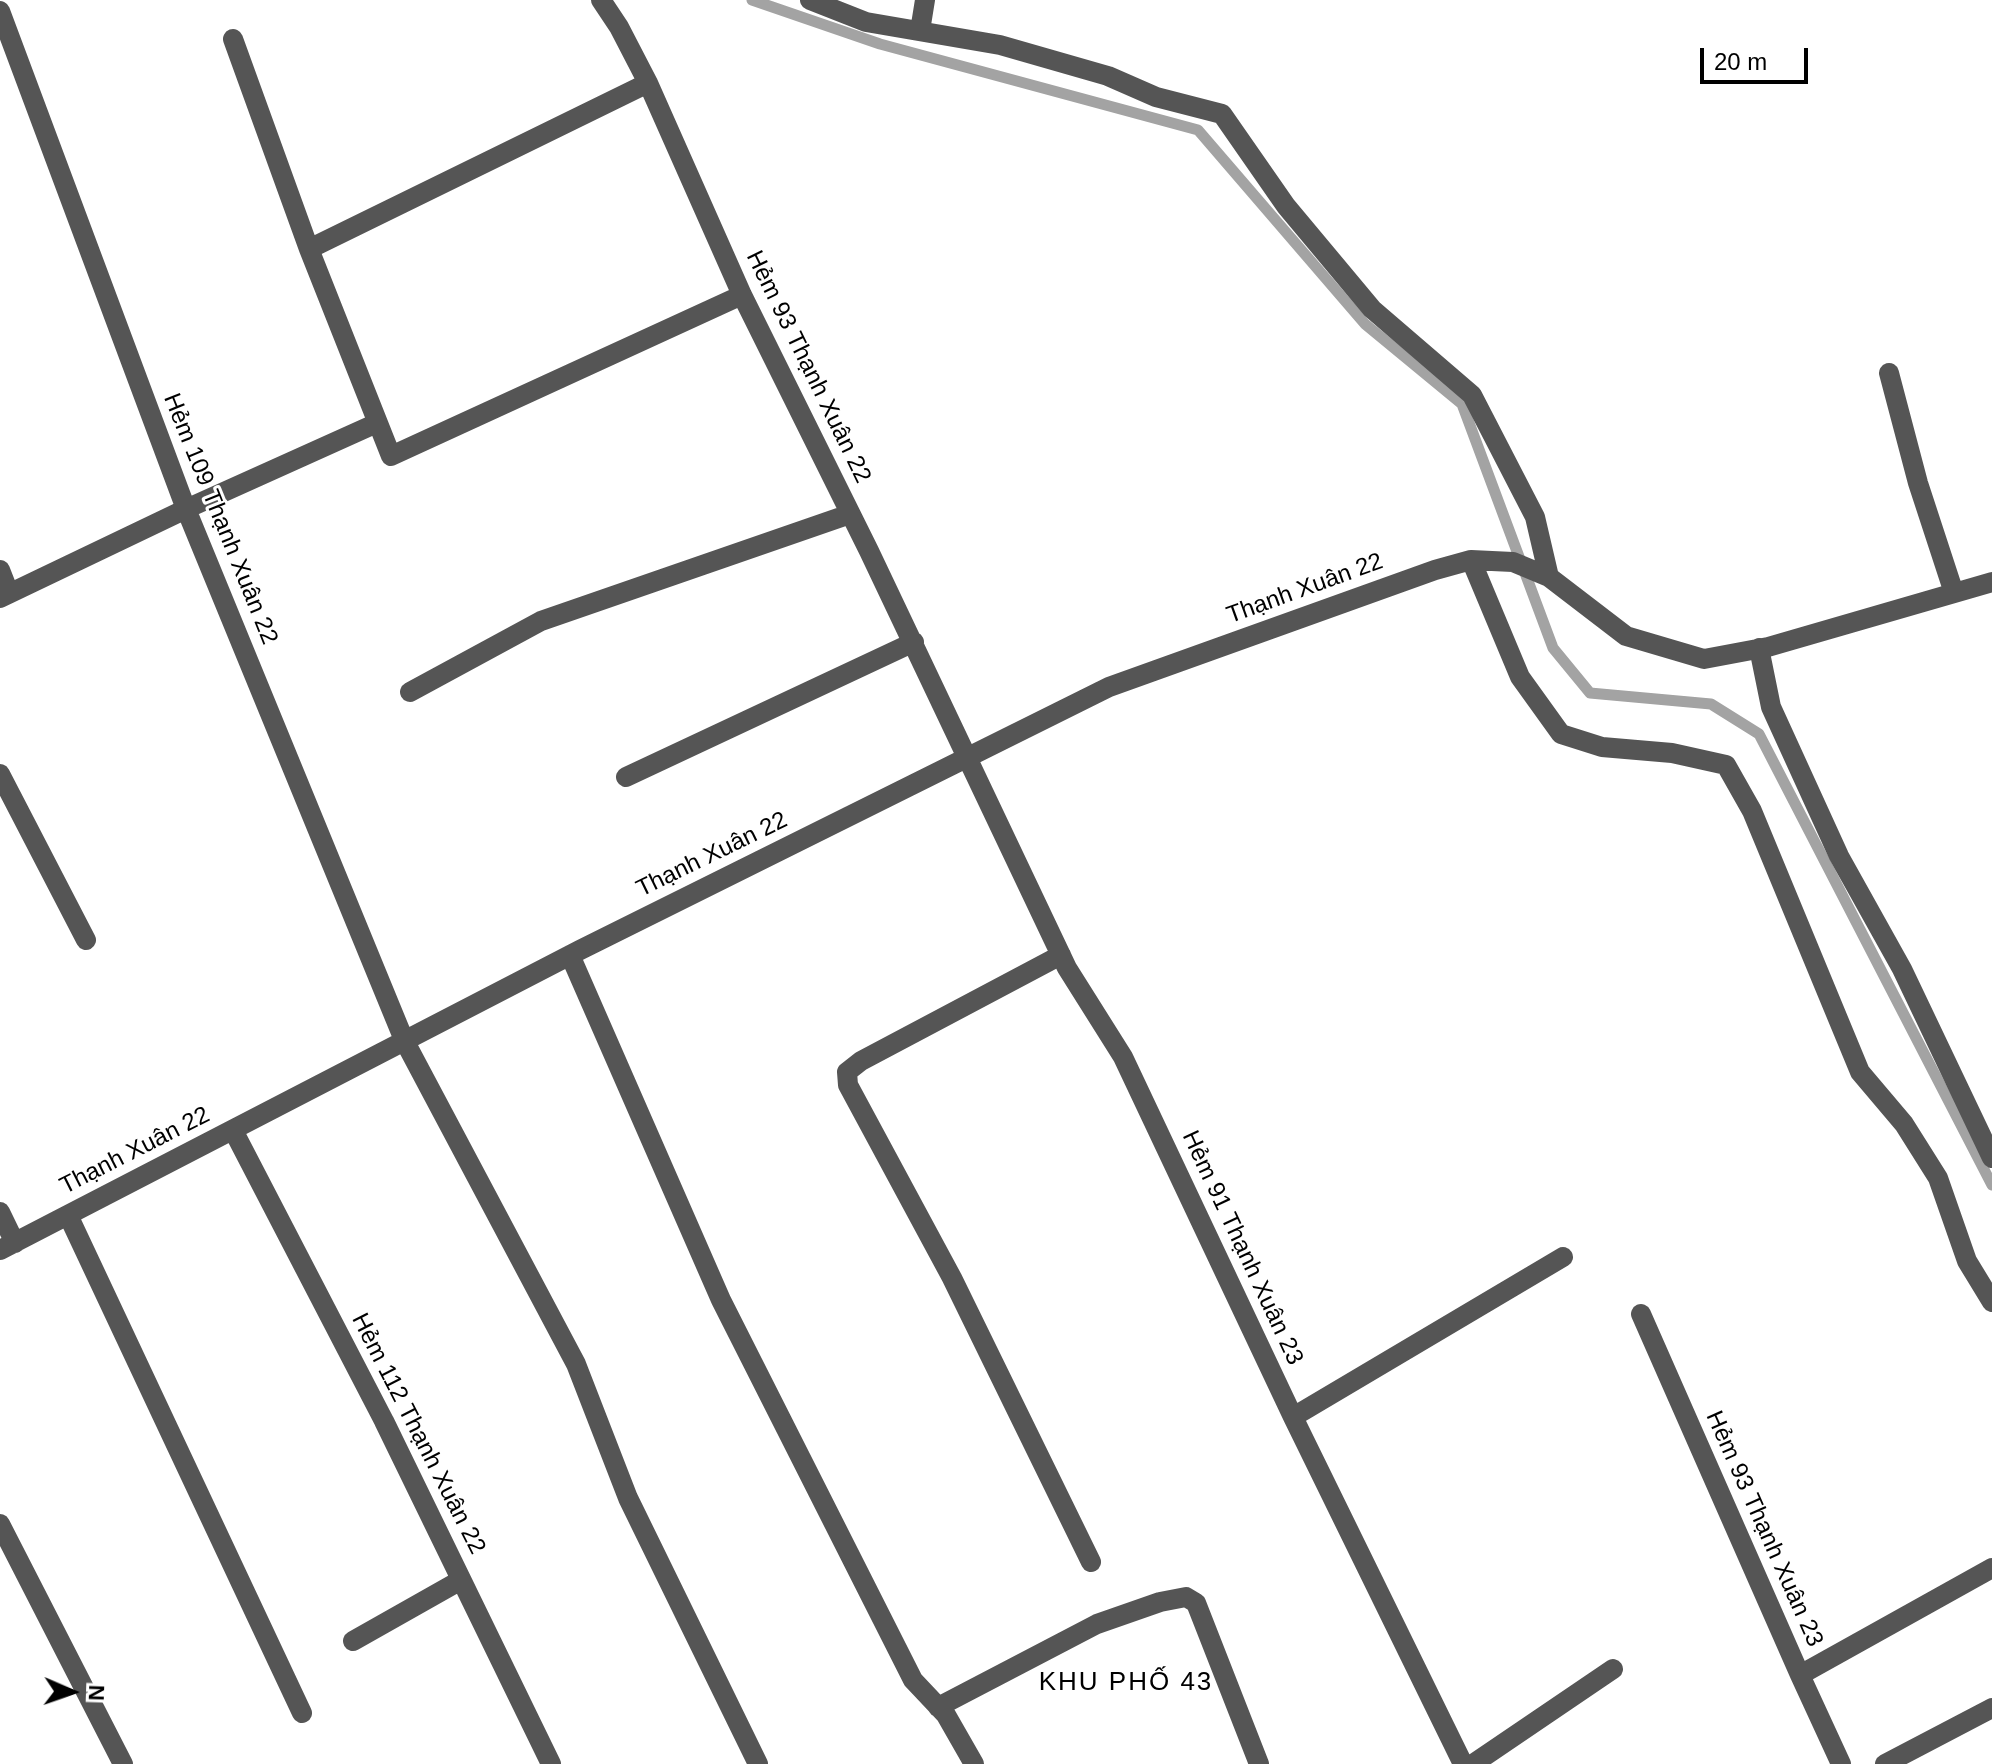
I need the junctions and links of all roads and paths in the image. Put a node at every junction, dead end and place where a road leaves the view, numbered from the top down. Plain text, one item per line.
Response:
1 (601, 0) edge
2 (810, 0) edge
3 (925, 0) edge
4 (0, 11) edge
5 (920, 31) junction
6 (233, 39) dead end
7 (648, 83) junction
8 (309, 249) junction
9 (742, 295) junction
10 (1889, 373) dead end
11 (377, 423) junction
12 (186, 509) junction
13 (850, 514) junction
14 (1471, 560) junction
15 (0, 570) edge
16 (1549, 577) junction
17 (1992, 582) edge
18 (1954, 593) junction
19 (4, 596) edge
20 (914, 642) junction
21 (1759, 648) junction
22 (410, 692) dead end
23 (968, 757) junction
24 (0, 774) edge
25 (626, 777) dead end
26 (86, 940) dead end
27 (570, 955) junction
28 (1061, 955) junction
29 (404, 1040) junction
30 (233, 1130) junction
31 (1992, 1158) edge
32 (0, 1212) edge
33 (68, 1215) junction
34 (7, 1247) edge
35 (1563, 1257) dead end
36 (1992, 1302) edge
37 (1641, 1314) dead end
38 (1293, 1417) junction
39 (0, 1524) edge
40 (1091, 1562) dead end
41 (1992, 1568) edge
42 (461, 1580) junction
43 (353, 1641) dead end
44 (1613, 1669) dead end
45 (1800, 1675) junction
46 (938, 1707) junction
47 (1992, 1708) edge
48 (302, 1713) dead end
49 (123, 1764) edge
50 (551, 1764) edge
51 (758, 1764) edge
52 (974, 1764) edge
53 (1259, 1764) edge
54 (1463, 1764) edge
55 (1473, 1764) edge
56 (1841, 1764) edge
57 (1885, 1764) edge

1 - 7 street, Hẻm 93 Thạnh Xuân 22
2 - 5 street
3 - 5 street
4 - 12 street, Hẻm 109 Thạnh Xuân 22
5 - 16 street
6 - 8 street
7 - 8 street
7 - 9 street, Hẻm 93 Thạnh Xuân 22
8 - 11 street
9 - 11 street
9 - 13 street, Hẻm 93 Thạnh Xuân 22
10 - 18 street
11 - 12 street
12 - 19 street
12 - 29 street, Hẻm 109 Thạnh Xuân 22
13 - 20 street, Hẻm 93 Thạnh Xuân 22
13 - 22 street
14 - 16 street, Thạnh Xuân 22
14 - 23 street, Thạnh Xuân 22
14 - 36 street
15 - 19 street
16 - 21 street, Thạnh Xuân 22
17 - 18 street, Thạnh Xuân 22
18 - 21 street, Thạnh Xuân 22
20 - 23 street, Hẻm 93 Thạnh Xuân 22
20 - 25 street
21 - 31 street
23 - 27 street, Thạnh Xuân 22
23 - 28 street, Hẻm 91 Thạnh Xuân 23
24 - 26 street
27 - 29 street, Thạnh Xuân 22
27 - 46 street
28 - 38 street, Hẻm 91 Thạnh Xuân 23
28 - 40 street
29 - 30 street, Thạnh Xuân 22
29 - 51 street, Hẻm 109 Thạnh Xuân 22
30 - 33 street, Thạnh Xuân 22
30 - 42 street, Hẻm 112 Thạnh Xuân 22
32 - 34 street
33 - 34 street, Thạnh Xuân 22
33 - 48 street
35 - 38 street
37 - 45 street, Hẻm 93 Thạnh Xuân 23
38 - 54 street, Hẻm 91 Thạnh Xuân 23
39 - 49 street
41 - 45 street
42 - 43 street
42 - 50 street, Hẻm 112 Thạnh Xuân 22
44 - 55 street
45 - 56 street, Hẻm 93 Thạnh Xuân 23
46 - 52 street
46 - 53 street
47 - 57 street

